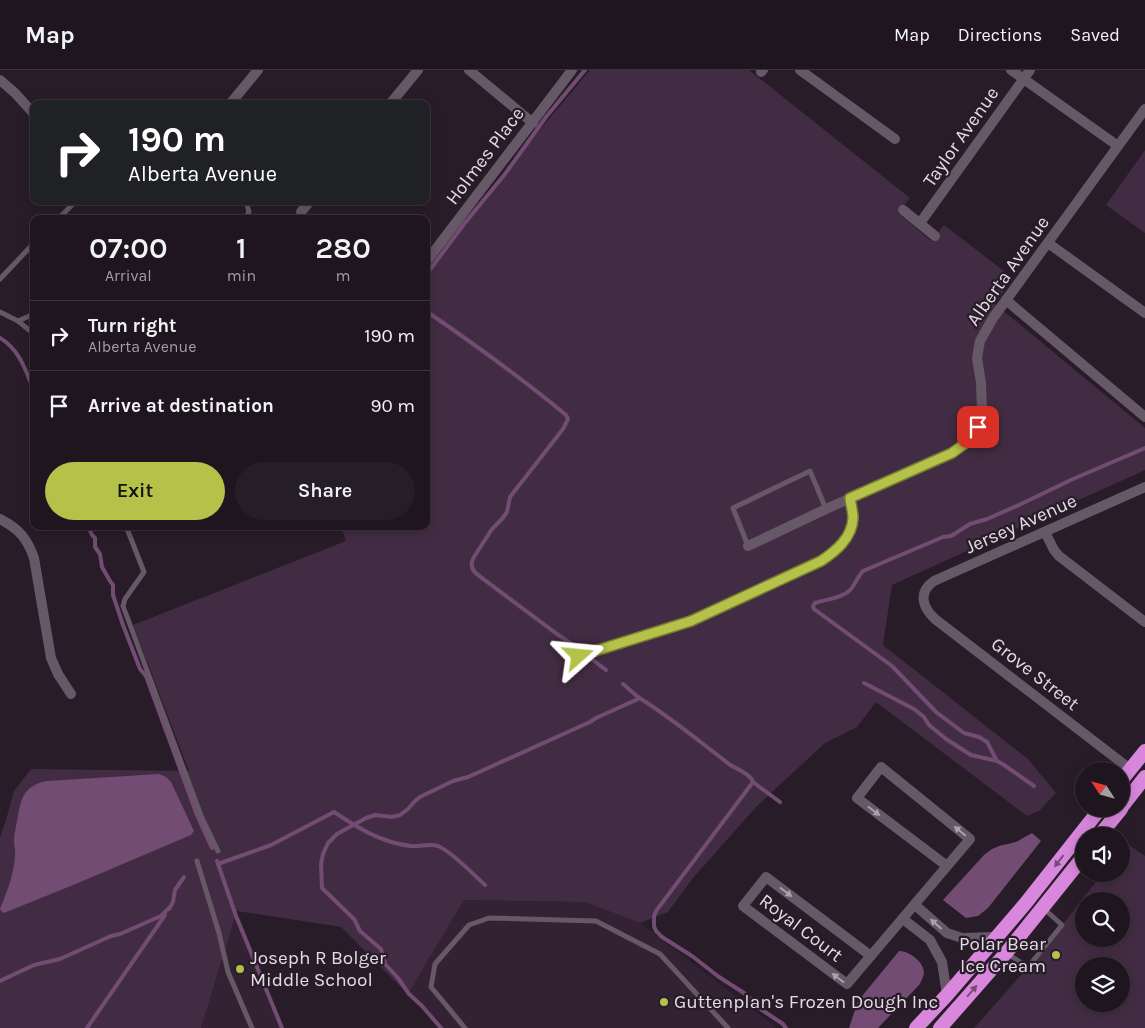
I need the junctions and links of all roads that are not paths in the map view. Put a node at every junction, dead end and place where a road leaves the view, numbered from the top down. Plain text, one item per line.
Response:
1 (258, 70) edge
2 (418, 70) edge
3 (469, 70) edge
4 (572, 70) edge
5 (800, 70) edge
6 (1011, 70) edge
7 (1026, 74) edge
8 (0, 80) edge
9 (233, 100) edge
10 (393, 100) edge
11 (1145, 109) edge
12 (30, 110) edge
13 (533, 123) junction
14 (895, 139) dead end
15 (1118, 146) junction
16 (72, 205) edge
17 (307, 205) edge
18 (903, 210) dead end
19 (301, 212) dead end
20 (62, 215) edge
21 (920, 224) junction
22 (935, 236) dead end
23 (1048, 243) junction
24 (30, 247) edge
25 (430, 257) edge
26 (0, 279) edge
27 (1006, 300) junction
28 (0, 312) edge
29 (1145, 312) edge
30 (30, 316) edge
31 (18, 321) junction
32 (30, 331) edge
33 (1145, 416) edge
34 (1145, 487) edge
35 (850, 498) junction
36 (826, 509) junction
37 (0, 519) edge
38 (128, 530) edge
39 (1045, 532) junction
40 (748, 546) joint
41 (924, 602) joint
42 (1145, 622) edge
43 (579, 656) dead end
44 (70, 694) dead end
45 (1145, 750) edge
46 (1121, 762) edge
47 (1130, 769) edge
48 (1145, 779) edge
49 (1130, 797) edge
50 (1093, 818) edge
51 (218, 851) dead end
52 (197, 860) dead end
53 (947, 866) junction
54 (1075, 867) edge
55 (915, 905) junction
56 (1043, 908) junction
57 (903, 919) junction
58 (995, 938) junction
59 (1006, 953) junction
60 (871, 956) junction
61 (947, 995) junction
62 (252, 1028) edge
63 (464, 1028) edge
64 (728, 1028) edge
65 (916, 1028) edge
66 (940, 1028) edge

1 - 9 street
2 - 10 street
3 - 13 street
4 - 13 street, Holmes Place
5 - 14 street
6 - 7 street
7 - 15 street
7 - 21 street, Taylor Avenue
8 - 12 street
11 - 15 street, Alberta Avenue
13 - 25 street, Holmes Place
15 - 23 street, Alberta Avenue
16 - 20 lane
17 - 19 street
18 - 21 street
21 - 22 street
23 - 27 street, Alberta Avenue
23 - 29 street
24 - 26 lane
27 - 33 street
27 - 35 street, Alberta Avenue
28 - 31 lane
30 - 31 lane
31 - 32 lane
34 - 39 street, Jersey Avenue
35 - 36 street, Alberta Avenue
35 - 43 lane
36 - 40 street, Alberta Avenue
36 - 40 lane
37 - 44 street
38 - 51 lane
39 - 41 street, Jersey Avenue
39 - 42 street
41 - 46 street, Grove Street
45 - 47 highway
48 - 49 highway
50 -> 58 highway
52 - 62 lane
53 -> 53 street, Royal Court
53 - 55 street, Royal Court
54 - 56 highway
55 - 57 street, Royal Court
58 -> 55 street
56 - 59 highway
56 - 59 lane
57 - 60 street, Royal Court
57 - 61 street
58 - 61 highway
66 -> 59 highway
60 -> 60 street, Royal Court
61 - 65 highway
63 - 64 lane

